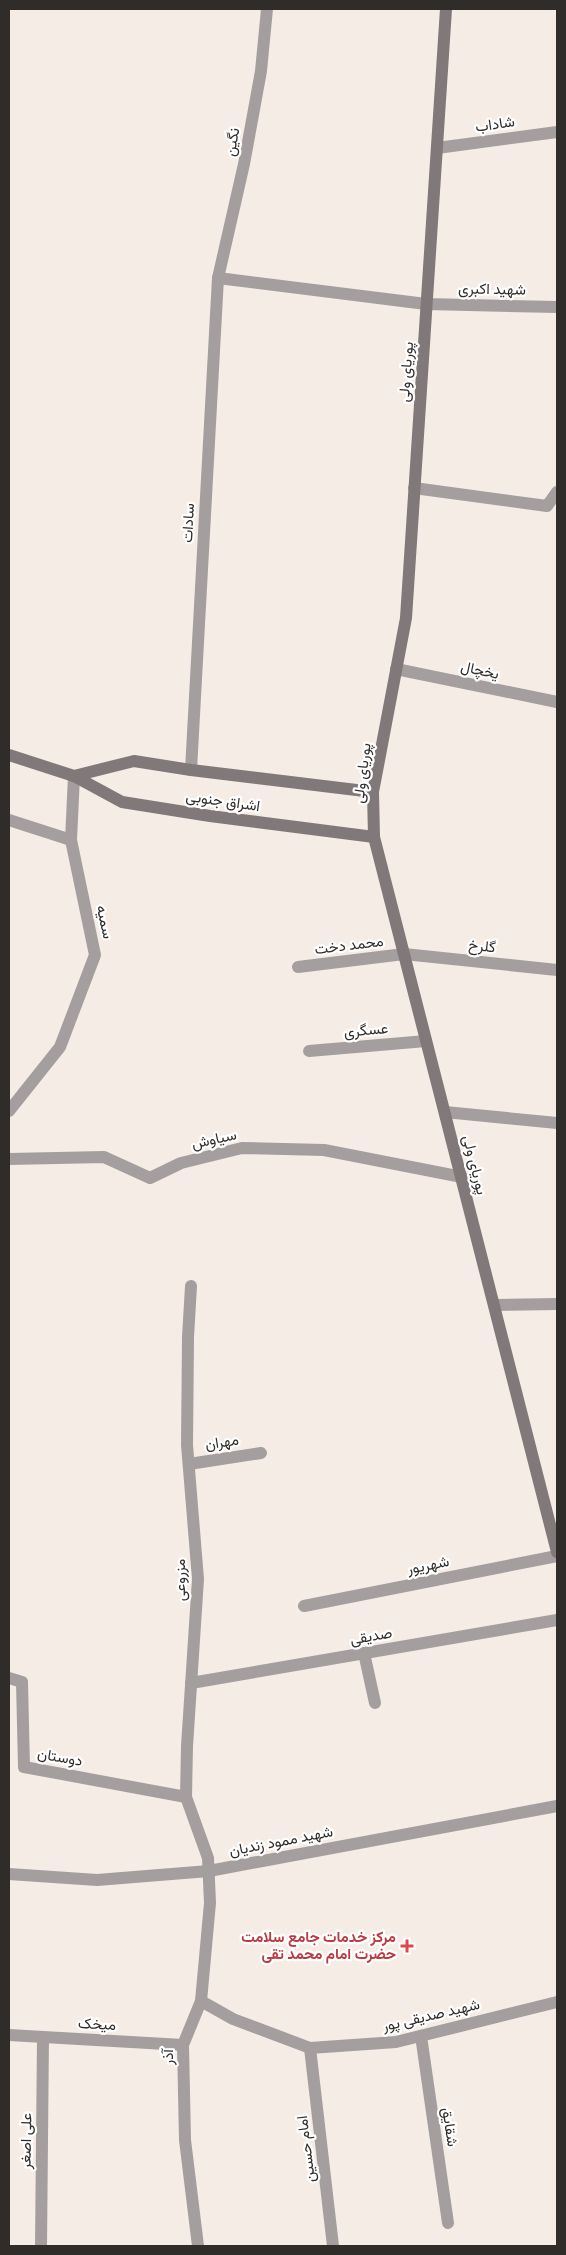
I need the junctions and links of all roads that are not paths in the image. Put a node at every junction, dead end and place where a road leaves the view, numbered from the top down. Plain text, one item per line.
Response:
1 (267, 9) edge
2 (446, 9) edge
3 (557, 132) edge
4 (437, 148) junction
5 (218, 278) junction
6 (426, 304) junction
7 (557, 307) edge
8 (414, 488) junction
9 (557, 492) edge
10 (396, 669) junction
11 (557, 702) edge
12 (9, 755) edge
13 (191, 770) junction
14 (74, 776) junction
15 (373, 792) junction
16 (9, 820) edge
17 (374, 837) junction
18 (71, 840) junction
19 (404, 954) junction
20 (298, 967) dead end
21 (557, 970) edge
22 (426, 1040) junction
23 (309, 1051) dead end
24 (9, 1111) edge
25 (445, 1112) junction
26 (557, 1123) edge
27 (9, 1159) edge
28 (462, 1177) junction
29 (191, 1286) dead end
30 (557, 1304) edge
31 (494, 1305) junction
32 (261, 1453) dead end
33 (189, 1464) junction
34 (557, 1554) edge
35 (304, 1606) dead end
36 (557, 1620) edge
37 (364, 1653) junction
38 (9, 1678) edge
39 (191, 1684) junction
40 (375, 1703) dead end
41 (186, 1797) junction
42 (557, 1806) edge
43 (209, 1871) junction
44 (9, 1874) edge
45 (200, 2001) junction
46 (557, 2002) edge
47 (9, 2035) edge
48 (421, 2036) junction
49 (43, 2037) junction
50 (183, 2045) junction
51 (310, 2048) junction
52 (448, 2224) dead end
53 (41, 2246) edge
54 (198, 2246) edge
55 (333, 2246) edge

1 - 5 street, نگین
2 - 4 main road, پوریای ولی
3 - 4 street, شاداب
4 - 6 main road, پوریای ولی
5 - 6 street, شهید اکبری
5 - 13 street, سادات
6 - 7 street, شهید اکبری
6 - 8 main road, پوریای ولی
8 - 9 street
8 - 10 main road, پوریای ولی
10 - 11 street, یخچال
10 - 15 main road, پوریای ولی
12 - 14 main road, اشراق جنوبی
13 - 14 main road, اشراق جنوبی
13 - 15 main road, اشراق جنوبی
14 - 17 main road, اشراق جنوبی
14 - 18 street, سمیه
15 - 17 main road, پوریای ولی
16 - 18 street
17 - 19 main road, پوریای ولی
18 - 24 street, سمیه
19 - 20 street, محمد دخت
19 - 21 street, گلرخ
19 - 22 main road, پوریای ولی
22 - 23 street, عسگری
22 - 25 main road, پوریای ولی
25 - 26 street
25 - 28 main road, پوریای ولی
27 - 28 street, سیاوش
28 - 31 main road, پوریای ولی
29 - 33 street, مزروعی
30 - 31 street
31 - 34 main road, پوریای ولی
32 - 33 street, مهران
33 - 39 street, مزروعی
34 - 35 street, شهریور
36 - 37 street, صدیقی
37 - 39 street, صدیقی
37 - 40 street
38 - 41 street, دوستان
39 - 41 street, مزروعی
41 - 43 street, مزروعی
42 - 43 street, شهید ممود زندیان
43 - 44 street, شهید ممود زندیان
43 - 45 street, آذر
45 - 50 street, آذر
45 - 51 street, شهید صدیقی پور
46 - 48 street, شهید صدیقی پور
47 - 49 street, میخک
48 - 51 street, شهید صدیقی پور
48 - 52 street, شقایق
49 - 50 street, میخک
49 - 53 street, علی اصغر
50 - 54 street, آذر
51 - 55 street, امام حسین

